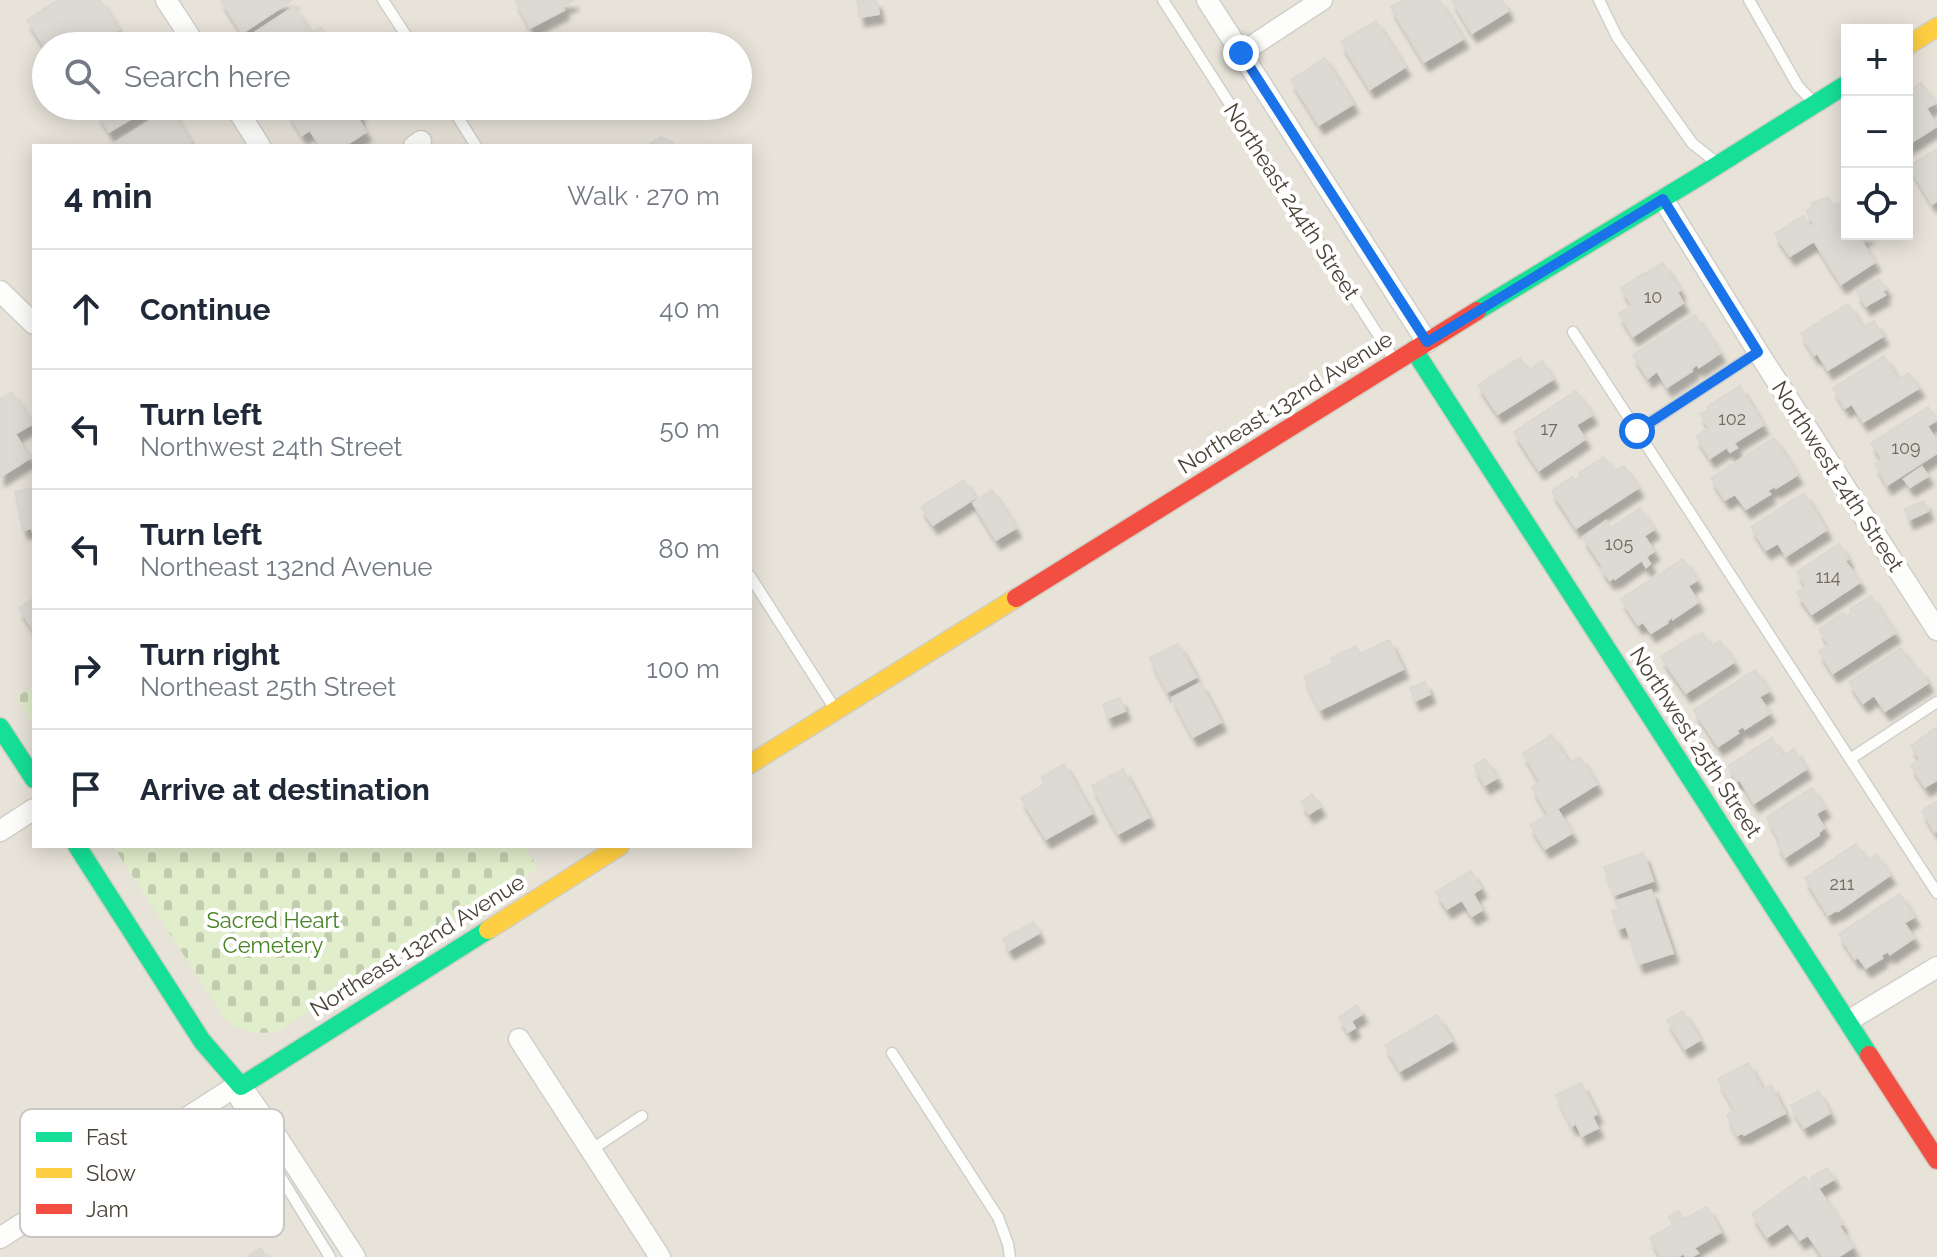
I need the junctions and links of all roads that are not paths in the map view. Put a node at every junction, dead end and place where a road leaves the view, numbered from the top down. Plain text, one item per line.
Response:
1 (166, 0) edge
2 (383, 0) edge
3 (1163, 0) edge
4 (1207, 0) edge
5 (1322, 0) edge
6 (1599, 0) edge
7 (1749, 0) edge
8 (1937, 27) edge
9 (187, 32) edge
10 (404, 32) edge
11 (1913, 42) edge
12 (1241, 53) junction
13 (1841, 88) edge
14 (1816, 104) junction
15 (244, 120) edge
16 (460, 120) edge
17 (259, 144) edge
18 (475, 144) edge
19 (1719, 164) junction
20 (1663, 199) junction
21 (0, 291) edge
22 (32, 322) edge
23 (1573, 332) dead end
24 (1420, 346) junction
25 (1758, 352) junction
26 (1395, 361) junction
27 (1637, 431) junction
28 (752, 579) edge
29 (1937, 630) edge
30 (1937, 702) edge
31 (836, 710) junction
32 (0, 727) edge
33 (1850, 759) junction
34 (752, 763) edge
35 (32, 776) edge
36 (32, 810) edge
37 (0, 831) edge
38 (78, 848) edge
39 (617, 848) edge
40 (1937, 893) edge
41 (1937, 967) edge
42 (1848, 1021) junction
43 (519, 1039) dead end
44 (892, 1053) dead end
45 (236, 1088) junction
46 (203, 1109) edge
47 (244, 1109) edge
48 (254, 1109) edge
49 (642, 1116) dead end
50 (284, 1148) edge
51 (591, 1150) junction
52 (1937, 1160) edge
53 (284, 1182) edge
54 (20, 1225) edge
55 (0, 1238) edge
56 (330, 1257) edge
57 (355, 1257) edge
58 (660, 1257) edge
59 (1010, 1257) edge

1 - 9 street
2 - 10 lane
3 - 26 lane, Northeast 244th Street
4 - 12 street
5 - 12 street
6 - 19 lane
7 - 14 lane
8 - 11 street
12 - 24 street
13 - 14 street, Northeast 132nd Avenue
14 - 19 street, Northeast 132nd Avenue
15 - 17 street
16 - 18 lane
19 - 20 street, Northeast 132nd Avenue
20 - 24 street, Northeast 132nd Avenue
20 - 25 street, Northwest 24th Street
21 - 22 street
23 - 27 lane
24 - 26 street, Northeast 132nd Avenue
24 - 42 street, Northwest 25th Street
25 - 27 lane
25 - 29 street, Northwest 24th Street
26 - 31 street, Northeast 132nd Avenue
27 - 33 lane
28 - 31 lane
30 - 33 lane
31 - 34 street, Northeast 132nd Avenue
32 - 35 street
33 - 40 lane
36 - 37 street
38 - 45 street
39 - 45 street, Northeast 132nd Avenue
41 - 42 street
42 - 52 street, Northwest 25th Street
43 - 51 street
44 - 59 lane
45 - 46 street
45 - 47 lane
45 - 48 street
49 - 51 lane
50 - 57 street
51 - 58 street
53 - 56 lane
54 - 55 street

